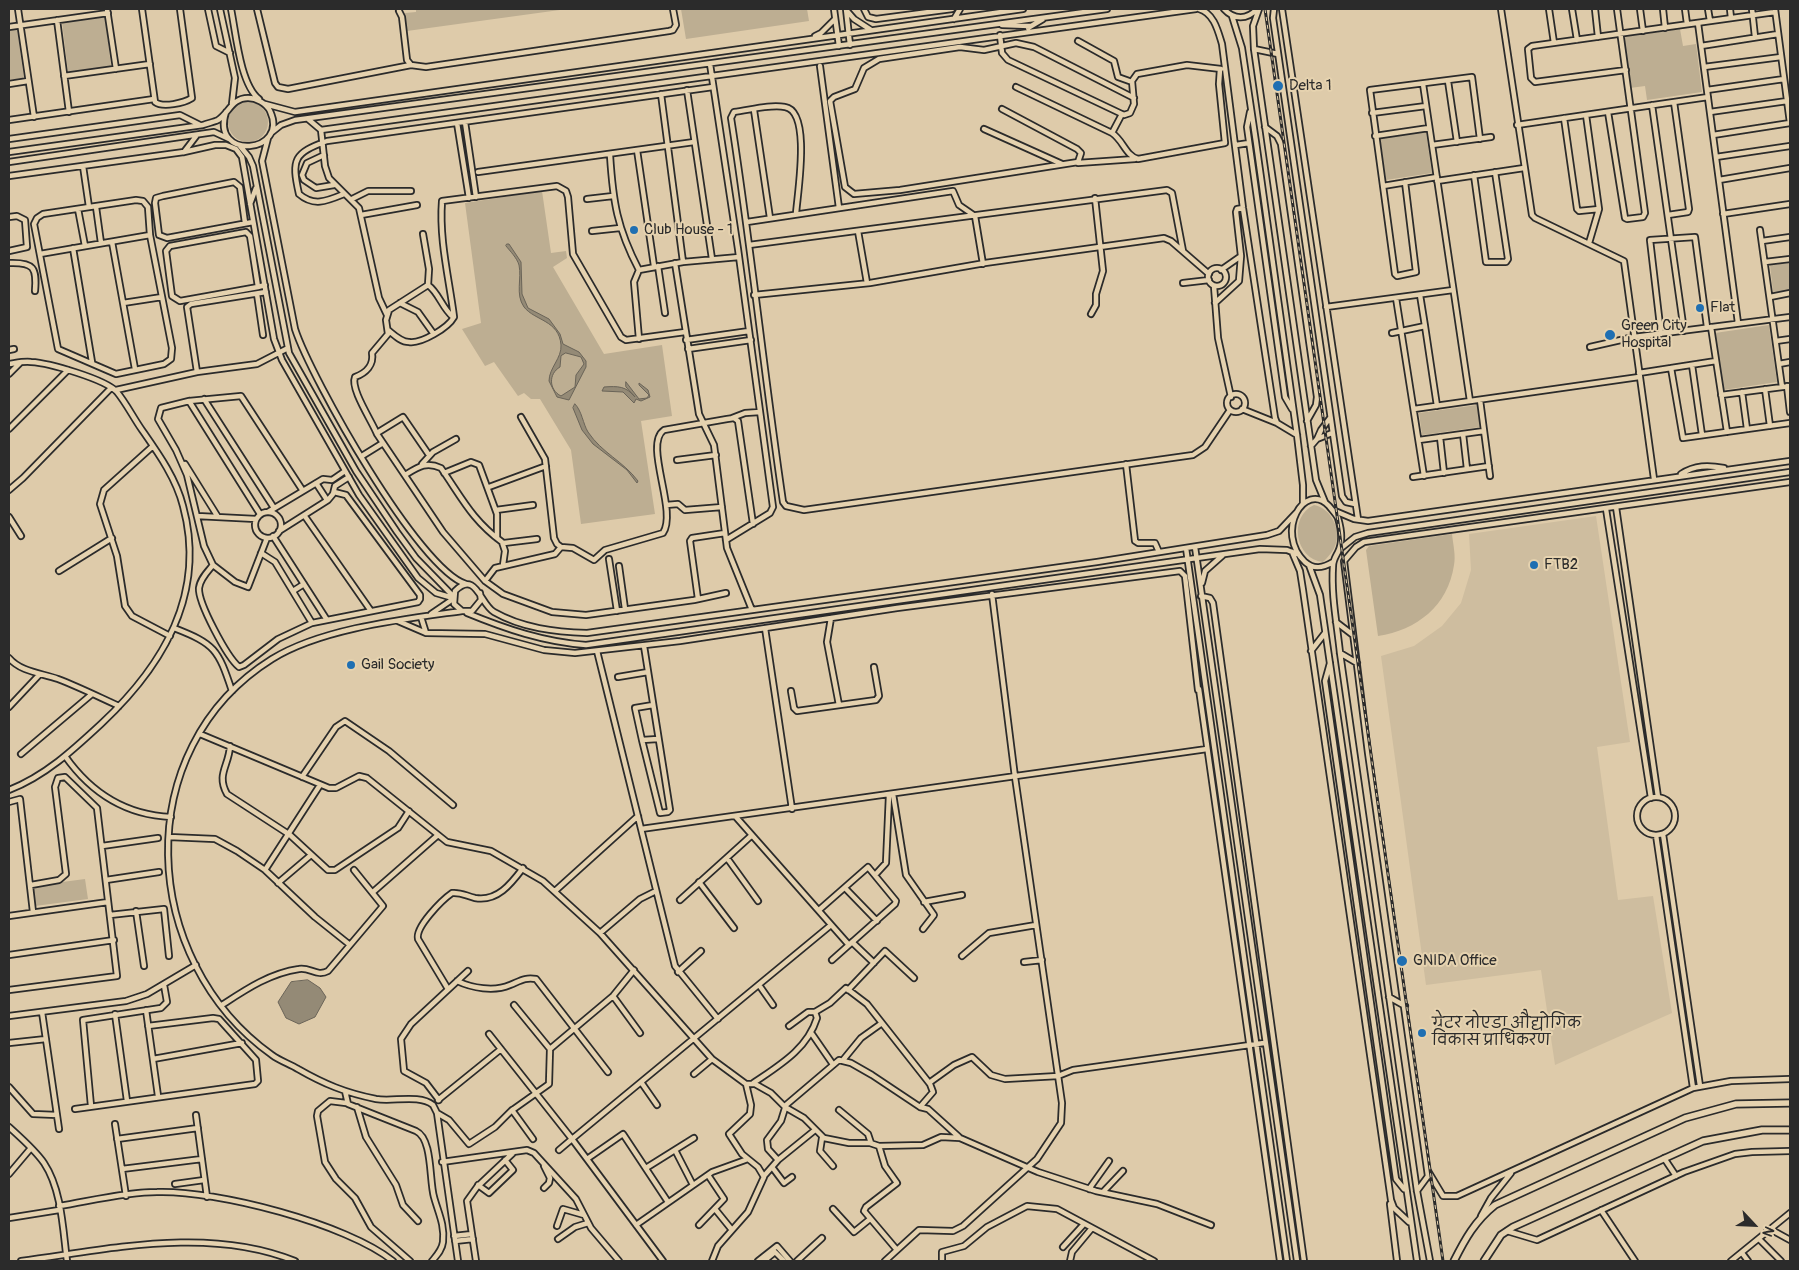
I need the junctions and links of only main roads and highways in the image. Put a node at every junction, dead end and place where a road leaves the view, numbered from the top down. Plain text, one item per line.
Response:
1 (1790, 1103) edge
2 (1790, 1130) edge
3 (1454, 1261) edge
4 (1484, 1261) edge

1 - 3 main road
2 - 4 main road

